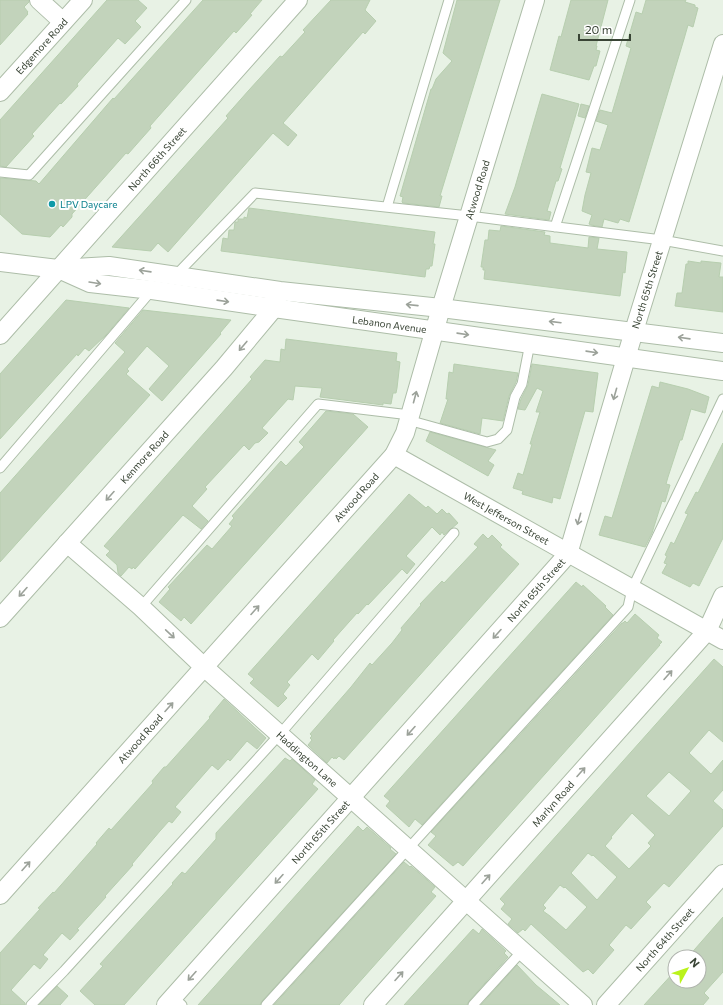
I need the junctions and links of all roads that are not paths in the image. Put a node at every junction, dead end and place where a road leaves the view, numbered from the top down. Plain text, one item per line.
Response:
1 (39, 0) edge
2 (83, 0) edge
3 (186, 0) edge
4 (298, 0) edge
5 (449, 0) edge
6 (535, 0) edge
7 (630, 0) edge
8 (63, 22) junction
9 (723, 44) edge
10 (0, 92) edge
11 (0, 172) edge
12 (387, 207) junction
13 (469, 216) junction
14 (555, 227) junction
15 (662, 240) junction
16 (723, 251) edge
17 (0, 262) edge
18 (58, 269) junction
19 (176, 275) junction
20 (152, 290) junction
21 (280, 291) junction
22 (274, 308) junction
23 (441, 308) junction
24 (435, 330) junction
25 (634, 331) junction
26 (0, 335) edge
27 (530, 343) junction
28 (723, 343) edge
29 (626, 357) junction
30 (723, 370) edge
31 (723, 399) edge
32 (409, 418) junction
33 (394, 455) junction
34 (0, 468) edge
35 (454, 533) dead end
36 (67, 543) junction
37 (568, 554) junction
38 (632, 589) junction
39 (723, 596) edge
40 (141, 607) junction
41 (0, 618) edge
42 (707, 631) junction
43 (723, 640) edge
44 (204, 667) junction
45 (280, 734) junction
46 (352, 798) junction
47 (408, 848) junction
48 (723, 874) edge
49 (0, 895) edge
50 (467, 900) junction
51 (523, 950) junction
52 (174, 1002) edge
53 (31, 1005) edge
54 (266, 1005) edge
55 (373, 1005) edge
56 (473, 1005) edge
57 (583, 1005) edge
58 (606, 1005) edge

1 - 8 street
2 - 8 street, Edgemore Road
3 - 11 lane
4 - 18 street, North 66th Street
5 - 12 lane
6 - 13 street, Atwood Road
7 - 14 lane
8 - 10 street, Edgemore Road
9 - 15 street, North 65th Street
12 - 13 lane
12 - 19 lane
13 - 14 lane
13 - 23 street, Atwood Road
14 - 15 lane
15 - 16 lane
15 - 25 street, North 65th Street
17 - 18 street, Lebanon Avenue
19 -> 18 street, Lebanon Avenue
18 -> 20 street, Lebanon Avenue
18 - 26 street, North 66th Street
19 - 21 street, Lebanon Avenue
20 -> 22 street, Lebanon Avenue
20 - 34 lane
21 - 22 street, Kenmore Road
23 -> 21 street, Lebanon Avenue
22 - 24 street, Lebanon Avenue
22 -> 36 street, Kenmore Road
23 - 24 street, Atwood Road
25 -> 23 street, Lebanon Avenue
24 -> 27 street, Lebanon Avenue
32 -> 24 street, Atwood Road
28 -> 25 street, Lebanon Avenue
25 - 29 street, North 65th Street
27 -> 29 street, Lebanon Avenue
27 - 32 lane
29 - 30 street, Lebanon Avenue
29 -> 37 street, North 65th Street
31 - 38 lane
32 - 33 street, Atwood Road
32 - 40 lane
33 - 37 street, West Jefferson Street
44 -> 33 street, Atwood Road
35 - 45 lane
36 - 40 street, Haddington Lane
36 -> 41 street, Kenmore Road
37 - 38 street, West Jefferson Street
37 -> 46 street, North 65th Street
38 - 42 street, West Jefferson Street
38 - 47 lane
39 - 42 street, Marlyn Road
40 -> 44 street, Haddington Lane
42 - 43 street, West Jefferson Street
50 -> 42 street, Marlyn Road
44 - 45 street, Haddington Lane
49 -> 44 street, Atwood Road
45 - 46 street, Haddington Lane
45 - 53 lane
46 - 47 street, Haddington Lane
46 -> 52 street, North 65th Street
47 - 50 street, Haddington Lane
47 - 54 lane
48 - 58 street, North 64th Street
50 - 51 street, Haddington Lane
55 -> 50 street, Marlyn Road
51 - 56 lane
51 - 57 street, Haddington Lane

